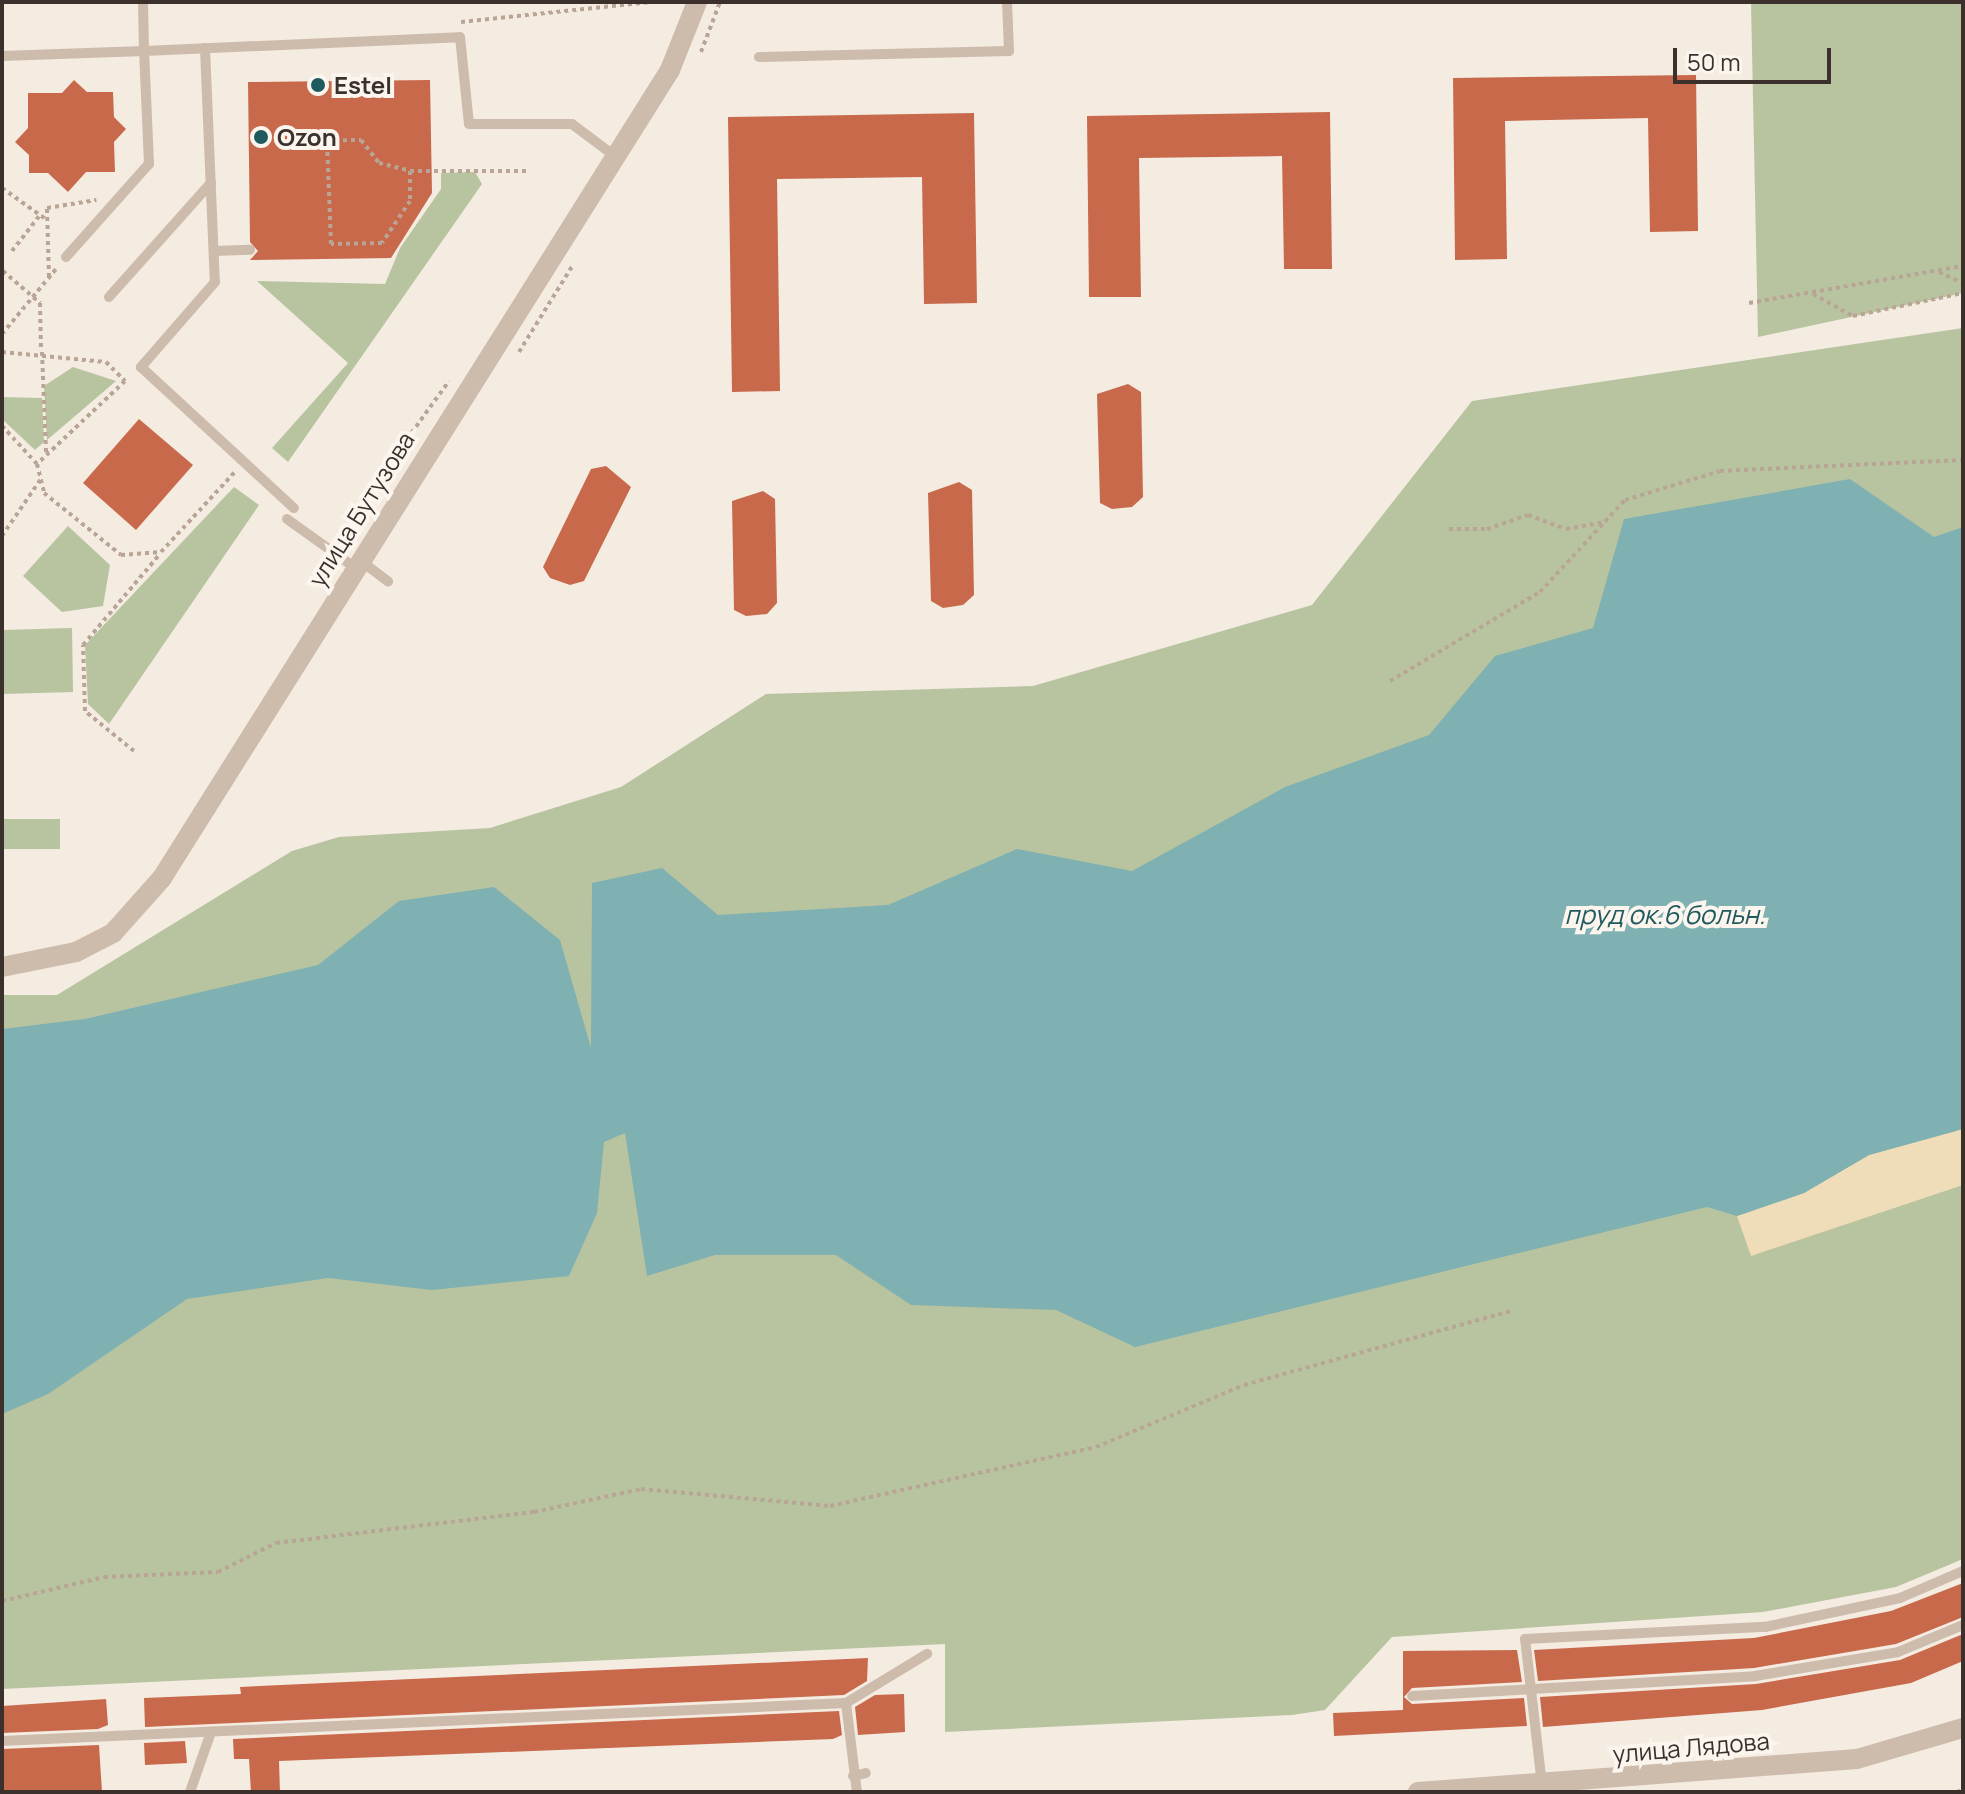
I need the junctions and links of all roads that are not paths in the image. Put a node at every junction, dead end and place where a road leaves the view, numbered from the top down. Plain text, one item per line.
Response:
1 (143, 2) edge
2 (697, 2) edge
3 (1007, 2) edge
4 (205, 48) junction
5 (144, 51) junction
6 (2, 56) edge
7 (759, 57) dead end
8 (616, 157) junction
9 (211, 183) junction
10 (250, 250) dead end
11 (214, 251) junction
12 (66, 257) road end
13 (109, 297) dead end
14 (294, 508) dead end
15 (287, 519) dead end
16 (357, 563) junction
17 (388, 581) dead end
18 (2, 967) edge
19 (1963, 1571) edge
20 (1963, 1625) edge
21 (927, 1654) dead end
22 (1529, 1693) junction
23 (1412, 1696) dead end
24 (846, 1703) junction
25 (1963, 1728) edge
26 (211, 1732) junction
27 (2, 1741) edge
28 (866, 1773) dead end
29 (853, 1776) junction
30 (1552, 1787) edge
31 (190, 1792) edge
32 (857, 1792) edge
33 (1418, 1792) edge

1 - 5 lane
2 - 8 street, улица Бутузова
3 - 7 lane
4 - 5 lane
4 - 8 lane
4 - 9 lane
5 - 6 lane
5 - 12 lane
8 - 16 street, улица Бутузова
9 - 11 lane
9 - 13 lane
10 - 11 lane
11 - 14 lane
15 - 16 lane
16 - 17 lane
16 - 18 street, улица Бутузова
19 - 22 lane
20 - 22 lane
21 - 24 lane
22 - 23 lane
22 - 30 lane
24 - 26 lane
24 - 29 lane
25 - 30 street, улица Лядова
26 - 27 lane
26 - 31 lane
28 - 29 lane
29 - 32 lane
30 - 33 street, улица Лядова

